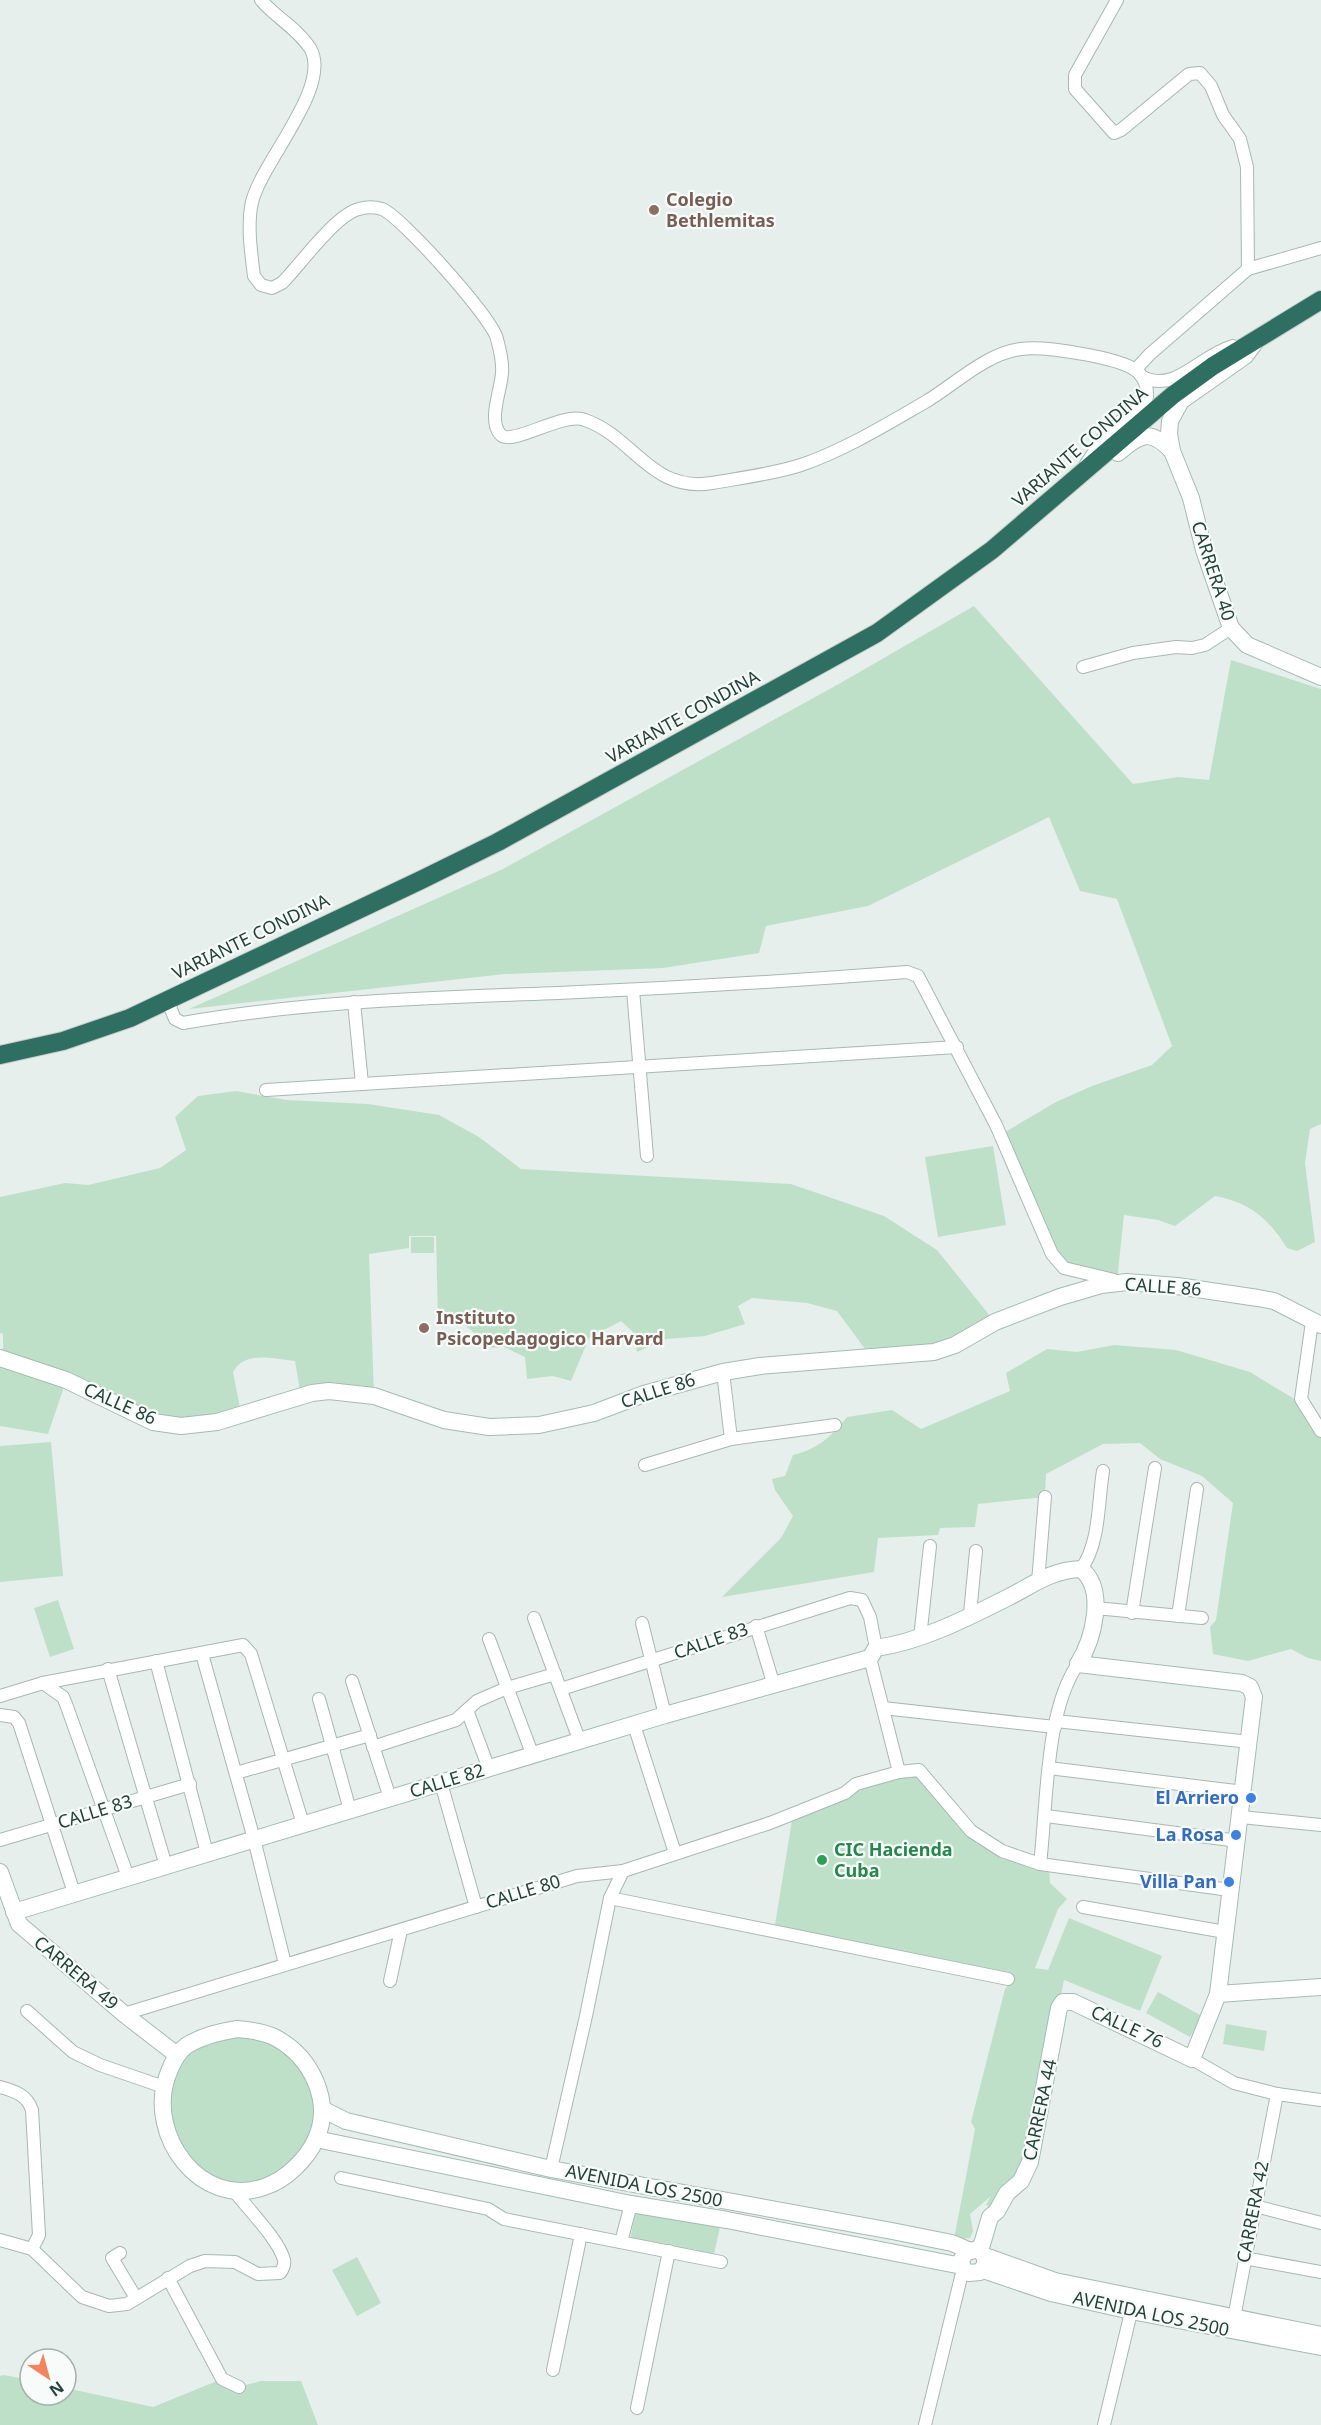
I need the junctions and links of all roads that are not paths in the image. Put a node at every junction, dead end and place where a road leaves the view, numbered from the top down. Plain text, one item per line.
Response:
1 (261, 0) edge
2 (1117, 0) edge
3 (1321, 248) edge
4 (1248, 269) junction
5 (1321, 300) edge
6 (1257, 340) junction
7 (1138, 373) junction
8 (1172, 451) junction
9 (1078, 475) junction
10 (1043, 507) junction
11 (1231, 628) junction
12 (1083, 667) dead end
13 (1321, 676) edge
14 (633, 990) junction
15 (168, 1002) junction
16 (354, 1002) junction
17 (957, 1047) junction
18 (0, 1055) edge
19 (638, 1068) junction
20 (362, 1083) junction
21 (266, 1090) dead end
22 (647, 1156) dead end
23 (1127, 1282) junction
24 (1317, 1323) edge
25 (0, 1358) edge
26 (723, 1372) junction
27 (835, 1425) dead end
28 (1321, 1431) edge
29 (732, 1439) junction
30 (645, 1465) dead end
31 (1155, 1468) dead end
32 (1103, 1471) dead end
33 (1197, 1489) dead end
34 (1045, 1497) dead end
35 (930, 1546) dead end
36 (976, 1551) dead end
37 (1080, 1569) junction
38 (1041, 1581) junction
39 (1095, 1608) junction
40 (1132, 1613) junction
41 (970, 1614) junction
42 (1179, 1616) junction
43 (534, 1618) dead end
44 (1202, 1618) dead end
45 (642, 1623) dead end
46 (756, 1626) junction
47 (920, 1638) junction
48 (489, 1639) dead end
49 (873, 1653) junction
50 (201, 1654) junction
51 (156, 1661) junction
52 (652, 1661) junction
53 (1078, 1664) junction
54 (108, 1669) junction
55 (555, 1674) junction
56 (352, 1681) dead end
57 (43, 1683) junction
58 (774, 1686) junction
59 (507, 1688) junction
60 (561, 1689) junction
61 (0, 1696) edge
62 (319, 1699) dead end
63 (883, 1708) junction
64 (467, 1710) junction
65 (0, 1714) edge
66 (665, 1715) junction
67 (1055, 1724) junction
68 (634, 1725) junction
69 (370, 1735) junction
70 (580, 1742) junction
71 (1250, 1742) junction
72 (332, 1746) junction
73 (374, 1747) junction
74 (533, 1756) junction
75 (284, 1759) junction
76 (1049, 1768) junction
77 (489, 1769) junction
78 (899, 1772) junction
79 (236, 1773) junction
80 (441, 1783) junction
81 (190, 1784) junction
82 (1244, 1792) junction
83 (148, 1796) junction
84 (390, 1798) junction
85 (105, 1810) junction
86 (350, 1810) junction
87 (1046, 1816) junction
88 (1241, 1817) junction
89 (303, 1824) junction
90 (51, 1826) junction
91 (1321, 1826) edge
92 (254, 1839) junction
93 (0, 1840) edge
94 (1238, 1841) junction
95 (207, 1853) junction
96 (675, 1853) junction
97 (1040, 1864) junction
98 (166, 1866) junction
99 (623, 1871) junction
100 (0, 1875) edge
101 (128, 1877) junction
102 (1230, 1890) junction
103 (74, 1893) junction
104 (610, 1898) junction
105 (476, 1907) junction
106 (1083, 1907) dead end
107 (14, 1912) junction
108 (401, 1930) junction
109 (1225, 1932) junction
110 (285, 1964) junction
111 (1008, 1979) dead end
112 (390, 1981) dead end
113 (1321, 1988) edge
114 (1218, 1994) junction
115 (1063, 2002) joint
116 (27, 2011) dead end
117 (124, 2014) junction
118 (177, 2055) junction
119 (1191, 2058) junction
120 (0, 2087) edge
121 (164, 2087) junction
122 (1276, 2094) junction
123 (1321, 2100) edge
124 (322, 2109) junction
125 (316, 2139) junction
126 (551, 2169) junction
127 (341, 2178) dead end
128 (235, 2192) junction
129 (631, 2204) junction
130 (1255, 2206) junction
131 (1321, 2223) edge
132 (581, 2234) junction
133 (0, 2240) edge
134 (621, 2242) junction
135 (32, 2249) junction
136 (669, 2251) junction
137 (120, 2253) dead end
138 (975, 2256) junction
139 (1244, 2258) junction
140 (721, 2262) dead end
141 (1321, 2272) edge
142 (168, 2278) junction
143 (136, 2298) junction
144 (1133, 2304) junction
145 (1233, 2324) junction
146 (1321, 2335) edge
147 (1321, 2347) edge
148 (553, 2370) dead end
149 (239, 2387) dead end
150 (638, 2408) dead end
151 (925, 2425) edge
152 (1104, 2425) edge

1 - 7 street
2 - 4 street
3 - 4 street
4 - 7 street
5 - 6 highway, VARIANTE CONDINA
6 - 7 street
6 - 8 main road, CARRERA 40
6 - 9 highway, VARIANTE CONDINA
7 - 9 street
8 - 10 main road
8 - 11 main road, CARRERA 40
9 - 10 highway, VARIANTE CONDINA
10 - 15 highway, VARIANTE CONDINA
11 - 12 street
11 - 13 main road, CARRERA 40
14 - 16 street
14 - 17 street
14 - 19 street
15 - 16 street
15 - 18 highway, VARIANTE CONDINA
16 - 20 street
17 - 19 street
17 - 23 street
19 - 20 street
19 - 22 street
20 - 21 street
23 - 24 main road, CALLE 86
23 - 26 main road, CALLE 86
24 - 28 street
25 - 26 main road, CALLE 86
26 - 29 street
27 - 29 street
29 - 30 street
31 - 40 street
32 - 37 street
33 - 42 street
34 - 38 street
35 - 47 street
36 - 41 street
37 - 38 main road, CALLE 82
37 - 39 main road
38 - 41 main road, CALLE 82
38 - 53 main road
39 - 40 street
39 - 53 main road
40 - 42 street
41 - 47 main road, CALLE 82
42 - 44 street
43 - 55 street
45 - 52 street
46 - 49 street, CALLE 83
46 - 52 street, CALLE 83
46 - 58 street
47 - 49 main road, CALLE 82
48 - 59 street
49 - 58 main road, CALLE 82
49 - 63 street
50 - 51 street
50 - 75 street
50 - 79 street
51 - 54 street
51 - 81 street
52 - 60 street, CALLE 83
52 - 66 street
53 - 67 street
53 - 71 main road
54 - 57 street
54 - 83 street
55 - 59 street
55 - 60 street
56 - 69 street
57 - 61 street
57 - 85 street
58 - 66 main road, CALLE 82
59 - 64 street
59 - 74 street
60 - 70 street
62 - 72 street
63 - 67 street
63 - 78 street
64 - 73 street
64 - 77 street
65 - 90 street
66 - 68 main road, CALLE 82
67 - 71 street
67 - 76 street
68 - 70 main road, CALLE 82
68 - 96 street
69 - 72 street
69 - 73 street
70 - 74 main road, CALLE 82
71 - 82 main road
72 - 75 street
72 - 86 street
73 - 84 street
74 - 77 main road, CALLE 82
75 - 79 street
75 - 89 street
76 - 82 street
76 - 87 street
77 - 80 main road, CALLE 82
78 - 96 street, CALLE 80
78 - 97 street, CALLE 80
79 - 92 street
80 - 84 main road, CALLE 82
80 - 105 street
81 - 83 street, CALLE 83
81 - 95 street
82 - 88 main road
83 - 85 street, CALLE 83
83 - 98 street
84 - 86 main road, CALLE 82
85 - 90 street, CALLE 83
85 - 101 street
86 - 89 main road, CALLE 82
87 - 94 street
87 - 97 street
88 - 91 street
88 - 94 main road
89 - 92 main road, CALLE 82
90 - 93 street, CALLE 83
90 - 103 street
92 - 95 main road, CALLE 82
92 - 110 street
94 - 102 main road
95 - 98 main road, CALLE 82
96 - 99 street, CALLE 80
97 - 102 street
98 - 101 main road, CALLE 82
99 - 104 street
99 - 105 street, CALLE 80
100 - 107 main road, CARRERA 49
101 - 103 main road, CALLE 82
102 - 109 main road
103 - 107 main road, CALLE 82
104 - 111 street
104 - 126 street
105 - 108 street, CALLE 80
106 - 109 street
107 - 117 main road, CARRERA 49
108 - 110 street, CALLE 80
108 - 112 street
109 - 114 main road
110 - 117 street, CALLE 80
113 - 114 main road
114 - 119 main road
115 - 119 main road, CALLE 76
115 - 138 main road, CARRERA 44
116 - 121 street
117 - 118 main road, CARRERA 49
118 - 121 main road
118 - 124 main road
119 - 122 street, CALLE 76
120 - 135 street
121 - 128 main road
122 - 123 street, CALLE 76
122 - 130 street, CARRERA 42
124 - 125 main road
124 - 126 main road, AVENIDA LOS 2500
125 - 128 main road
125 - 129 main road, AVENIDA LOS 2500
126 - 138 main road, AVENIDA LOS 2500
127 - 132 street
128 - 142 street
129 - 134 street
129 - 138 main road, AVENIDA LOS 2500
130 - 131 street
130 - 139 street, CARRERA 42
132 - 134 street
132 - 148 street
133 - 135 street
134 - 136 street
135 - 143 street
136 - 140 street
136 - 150 street
137 - 143 street
138 - 144 main road, AVENIDA LOS 2500
138 - 151 street, CARRERA 44
139 - 141 street
139 - 145 street, CARRERA 42
142 - 143 street
142 - 149 street
144 - 145 main road, AVENIDA LOS 2500
144 - 152 street
145 - 146 main road, AVENIDA LOS 2500
145 - 147 main road, AVENIDA LOS 2500

